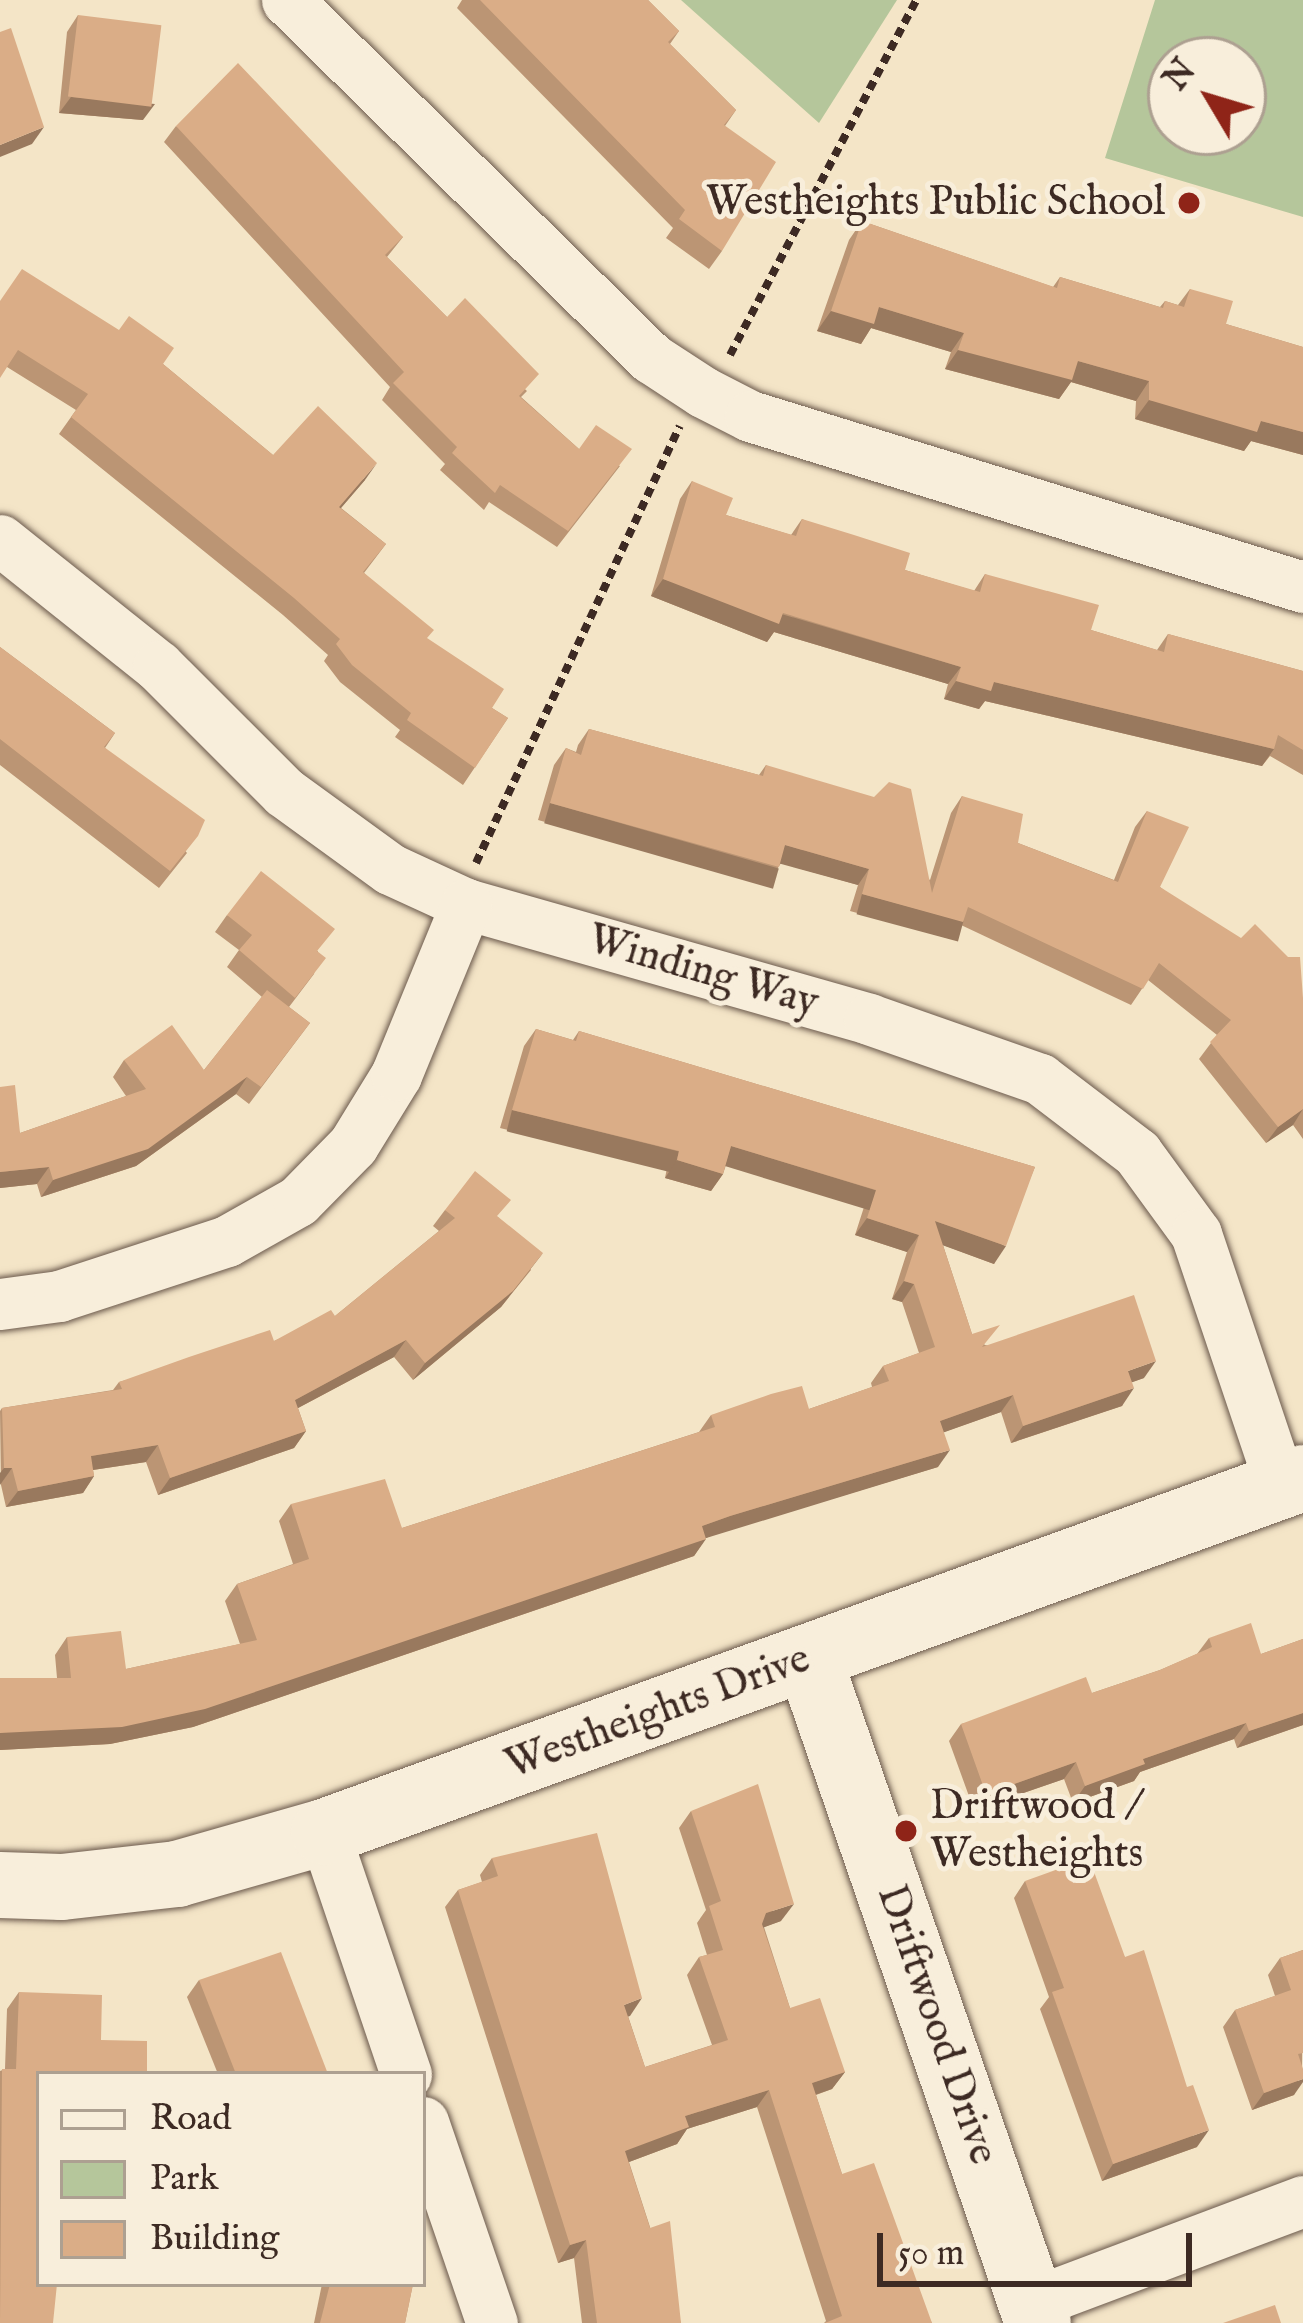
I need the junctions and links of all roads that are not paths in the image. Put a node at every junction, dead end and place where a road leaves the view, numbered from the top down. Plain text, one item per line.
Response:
1 (287, 0) edge
2 (0, 540) edge
3 (1303, 587) edge
4 (466, 904) junction
5 (0, 1304) edge
6 (1292, 1482) edge
7 (809, 1659) junction
8 (324, 1832) junction
9 (0, 1886) edge
10 (405, 2071) edge
11 (426, 2131) edge
12 (1303, 2201) edge
13 (1035, 2313) edge
14 (492, 2323) edge

1 - 3 street
2 - 4 street, Winding Way
4 - 5 street
4 - 6 street, Winding Way
6 - 7 street, Westheights Drive
7 - 8 street, Westheights Drive
7 - 13 street, Driftwood Drive
8 - 9 street, Westheights Drive
8 - 10 street
11 - 14 street
12 - 13 street

